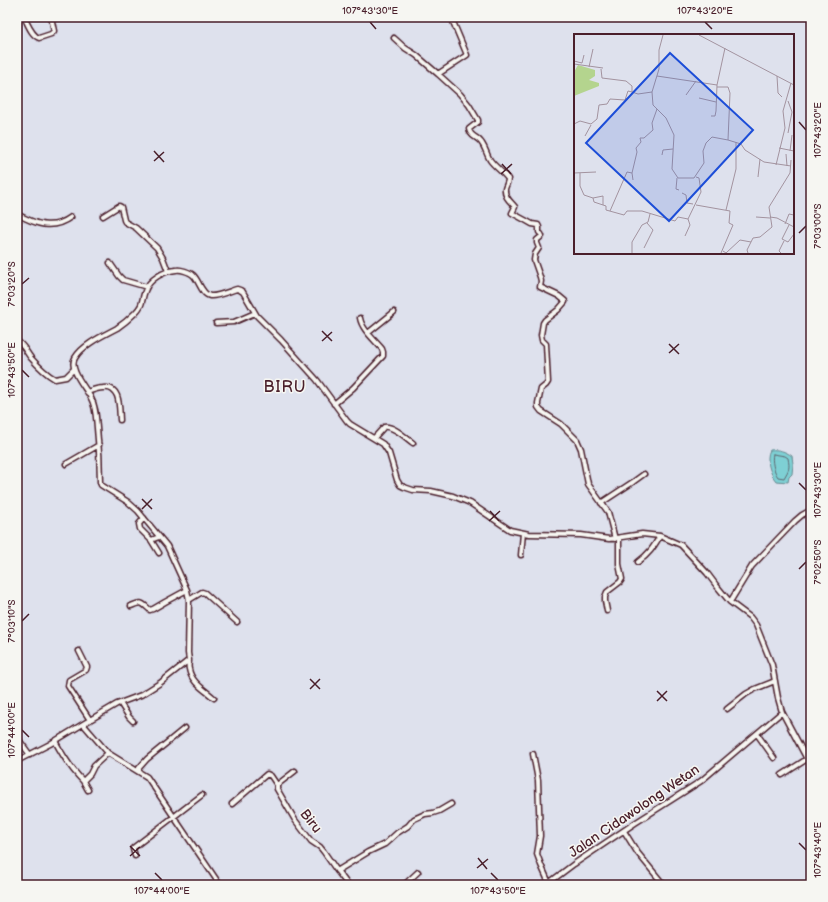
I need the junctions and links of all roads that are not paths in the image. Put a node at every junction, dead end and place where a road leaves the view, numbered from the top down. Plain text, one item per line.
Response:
1 (24, 17) edge
2 (51, 17) edge
3 (451, 17) edge
4 (394, 38) dead end
5 (438, 74) junction
6 (17, 214) edge
7 (103, 216) dead end
8 (71, 217) dead end
9 (110, 263) dead end
10 (168, 271) junction
11 (147, 287) junction
12 (394, 312) dead end
13 (255, 313) junction
14 (360, 318) dead end
15 (216, 323) dead end
16 (368, 333) junction
17 (17, 341) edge
18 (74, 369) junction
19 (87, 392) junction
20 (334, 404) junction
21 (120, 420) dead end
22 (374, 438) junction
23 (413, 443) dead end
24 (99, 445) junction
25 (66, 464) dead end
26 (644, 474) dead end
27 (601, 502) junction
28 (811, 510) edge
29 (144, 518) junction
30 (523, 533) junction
31 (660, 536) junction
32 (160, 537) junction
33 (617, 539) junction
34 (151, 540) junction
35 (159, 553) dead end
36 (521, 555) dead end
37 (638, 562) dead end
38 (187, 590) junction
39 (189, 600) junction
40 (730, 602) junction
41 (131, 606) dead end
42 (607, 611) dead end
43 (237, 622) dead end
44 (79, 651) dead end
45 (189, 660) junction
46 (775, 681) junction
47 (214, 698) dead end
48 (120, 703) junction
49 (727, 709) dead end
50 (782, 712) junction
51 (90, 720) junction
52 (134, 721) dead end
53 (83, 724) junction
54 (185, 728) dead end
55 (757, 734) junction
56 (17, 738) edge
57 (55, 741) junction
58 (108, 753) junction
59 (533, 754) dead end
60 (30, 755) junction
61 (774, 758) dead end
62 (807, 759) junction
63 (17, 761) edge
64 (811, 764) edge
65 (295, 771) dead end
66 (139, 772) junction
67 (782, 775) dead end
68 (83, 780) junction
69 (277, 785) junction
70 (88, 790) dead end
71 (202, 795) dead end
72 (232, 804) dead end
73 (450, 804) dead end
74 (174, 817) junction
75 (624, 831) junction
76 (135, 856) dead end
77 (337, 871) junction
78 (418, 872) dead end
79 (547, 884) edge
80 (220, 885) edge
81 (348, 885) edge
82 (404, 885) edge
83 (664, 885) edge

1 - 2 street
3 - 5 street
4 - 5 street
5 - 27 street
6 - 8 street
7 - 10 street
9 - 11 street
10 - 11 street
10 - 13 street
11 - 18 street
12 - 16 street
13 - 15 street
13 - 20 street
14 - 16 street
16 - 20 street
17 - 18 street
18 - 19 street
19 - 21 street
19 - 24 street
20 - 22 street
22 - 23 street
22 - 30 street
24 - 25 street
24 - 29 street
26 - 27 street
27 - 33 street
28 - 40 street
29 - 32 street
29 - 34 street
30 - 33 street
30 - 36 street
31 - 33 street
31 - 37 street
31 - 40 street
32 - 34 street
32 - 38 street
33 - 42 street
34 - 35 street
38 - 39 street
38 - 41 street
39 - 43 street
39 - 45 street
40 - 46 street
44 - 51 street
45 - 47 street
45 - 48 street
46 - 49 street
46 - 50 street
48 - 51 street
48 - 52 street
50 - 55 street
50 - 62 street
51 - 53 street
53 - 57 street
53 - 58 street
54 - 66 street
55 - 61 street
55 - 75 street, Jalan Cidawolong Wetan
56 - 60 street
57 - 60 street
57 - 68 street
58 - 66 street
58 - 68 street
59 - 79 street
60 - 63 street
62 - 64 street
62 - 67 street
65 - 69 street
66 - 74 street
68 - 70 street
69 - 72 street
69 - 77 street, Biru
71 - 74 street
73 - 77 street
74 - 76 street
74 - 80 street
75 - 79 street, Jalan Cidawolong Wetan
75 - 83 street
77 - 81 street, Biru
78 - 82 street

